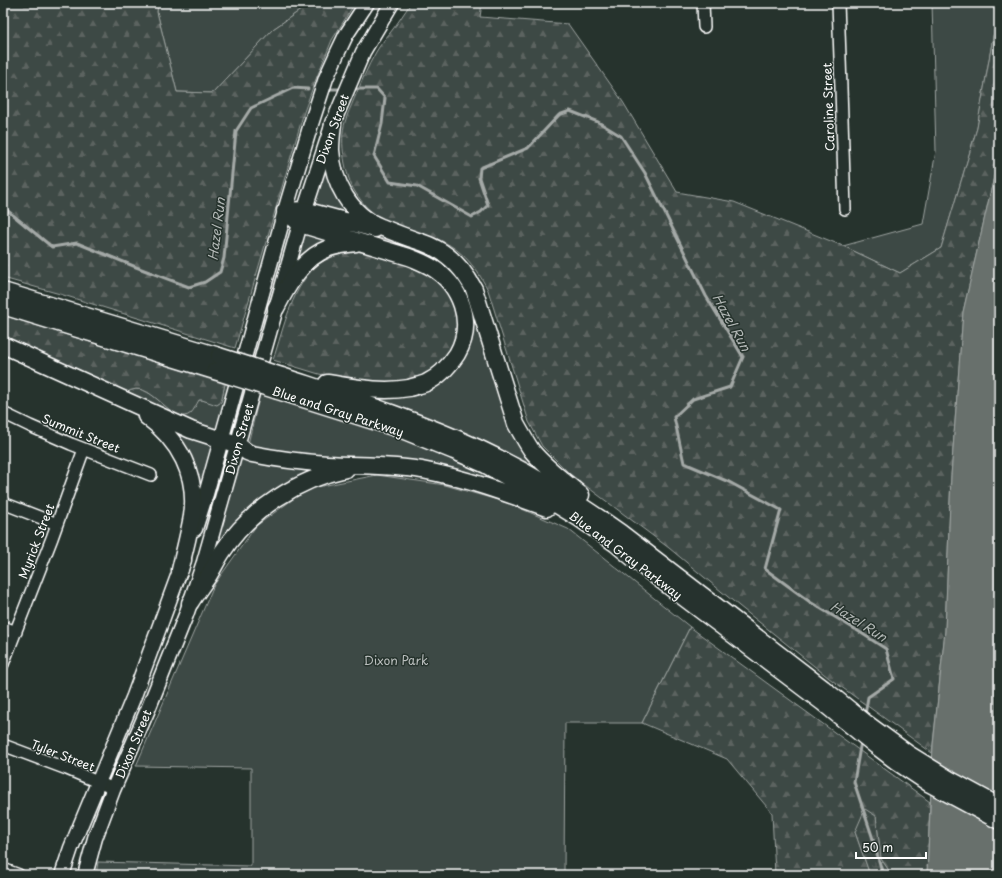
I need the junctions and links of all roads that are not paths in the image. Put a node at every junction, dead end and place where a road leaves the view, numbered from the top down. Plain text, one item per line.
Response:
1 (367, 3) edge
2 (392, 3) edge
3 (703, 3) edge
4 (838, 3) edge
5 (704, 27) dead end
6 (333, 123) junction
7 (845, 209) dead end
8 (285, 211) junction
9 (302, 217) junction
10 (398, 234) junction
11 (360, 242) junction
12 (3, 291) edge
13 (3, 306) edge
14 (276, 308) junction
15 (3, 345) edge
16 (217, 364) junction
17 (280, 383) junction
18 (124, 400) junction
19 (3, 413) edge
20 (221, 440) junction
21 (238, 445) junction
22 (84, 449) junction
23 (360, 465) junction
24 (151, 475) dead end
25 (3, 503) edge
26 (580, 519) junction
27 (57, 524) junction
28 (645, 551) junction
29 (180, 570) junction
30 (190, 603) junction
31 (3, 627) edge
32 (16, 632) junction
33 (3, 664) edge
34 (823, 695) junction
35 (3, 745) edge
36 (98, 782) junction
37 (114, 789) junction
38 (999, 806) edge
39 (999, 821) edge
40 (3, 869) edge
41 (19, 875) edge
42 (62, 875) edge
43 (85, 875) edge

1 - 8 main road, Dixon Street
2 - 6 main road, Dixon Street
3 - 5 street
4 - 7 street, Caroline Street
6 - 9 main road, Dixon Street
6 - 10 highway
8 - 9 highway
8 - 20 main road, Dixon Street
9 - 10 highway
9 - 11 highway
9 - 14 main road, Dixon Street
10 - 28 highway
11 - 14 highway
11 - 17 highway
12 - 16 highway, Blue and Gray Parkway
13 - 16 highway, Blue and Gray Parkway
14 - 21 main road, Dixon Street
15 - 18 highway
16 - 17 highway, Blue and Gray Parkway, bridge
17 - 26 highway, Blue and Gray Parkway
17 - 28 highway, Blue and Gray Parkway
18 - 20 highway
18 - 29 highway
19 - 22 street, Summit Street
20 - 21 highway
20 - 29 main road, Dixon Street
21 - 23 highway
21 - 30 main road, Dixon Street
22 - 24 street, Summit Street
22 - 27 street, Myrick Street
23 - 26 highway
23 - 30 highway
25 - 27 street
26 - 34 highway, Blue and Gray Parkway
27 - 32 street, Myrick Street
28 - 34 highway, Blue and Gray Parkway
29 - 36 main road, Dixon Street
30 - 37 main road, Dixon Street
31 - 32 street
32 - 33 street, Myrick Street
34 - 38 highway, Blue and Gray Parkway
34 - 39 highway, Blue and Gray Parkway
35 - 36 street, Tyler Street
36 - 37 street, Tyler Street
36 - 42 main road, Dixon Street
37 - 43 main road, Dixon Street
40 - 41 street

